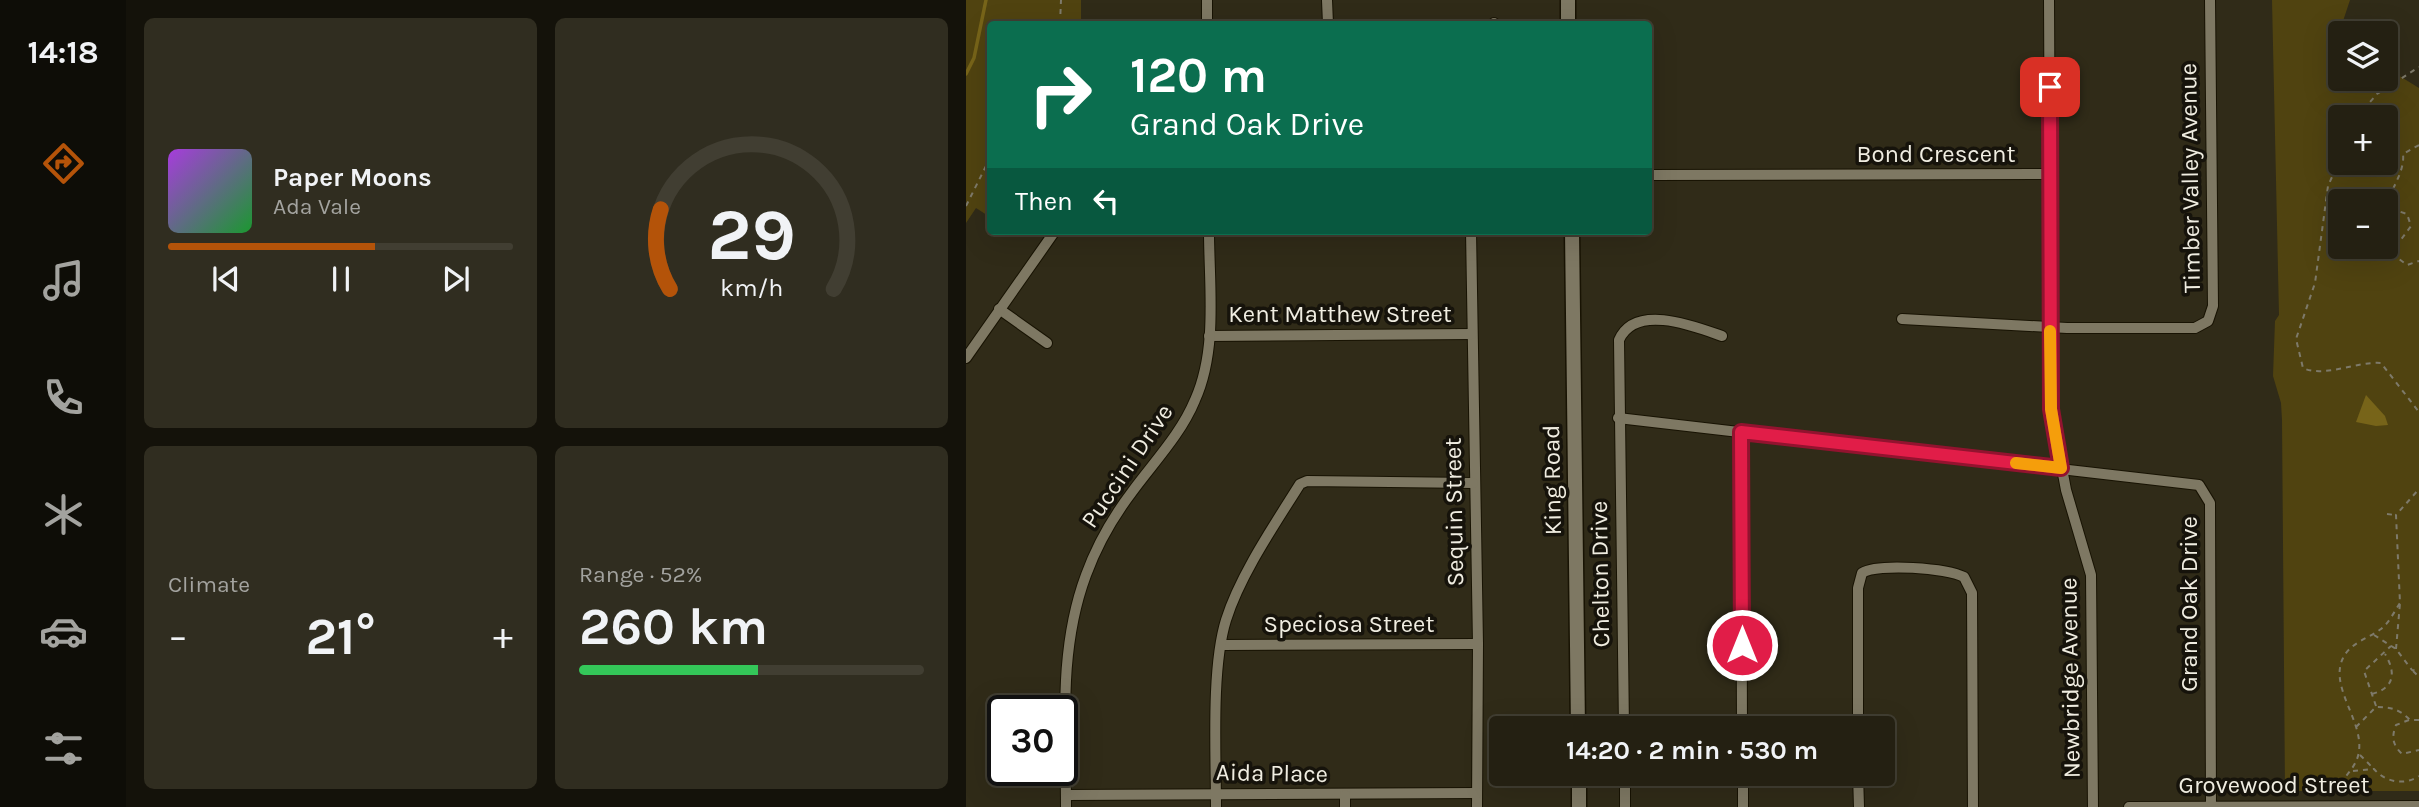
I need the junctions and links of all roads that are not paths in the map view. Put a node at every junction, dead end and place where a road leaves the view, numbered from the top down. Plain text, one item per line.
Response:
1 (1207, 0) edge
2 (1327, 0) edge
3 (1568, 0) edge
4 (2049, 0) edge
5 (2210, 0) edge
6 (1207, 21) edge
7 (1328, 21) edge
8 (1569, 21) edge
9 (2050, 174) junction
10 (1652, 175) edge
11 (1052, 235) edge
12 (1209, 235) edge
13 (1471, 235) edge
14 (1572, 235) edge
15 (999, 309) junction
16 (1902, 318) dead end
17 (2050, 327) junction
18 (1472, 334) junction
19 (1209, 336) junction
20 (1722, 336) dead end
21 (1048, 344) dead end
22 (966, 358) edge
23 (1618, 418) junction
24 (1741, 432) junction
25 (2061, 468) junction
26 (1473, 483) junction
27 (1478, 644) junction
28 (1222, 645) junction
29 (1578, 716) edge
30 (1624, 716) edge
31 (1742, 716) edge
32 (1858, 716) edge
33 (1579, 786) edge
34 (1625, 786) edge
35 (1743, 786) edge
36 (1858, 786) edge
37 (1216, 793) junction
38 (1477, 793) junction
39 (1066, 794) junction
40 (1345, 795) junction
41 (2328, 806) edge
42 (2419, 806) edge
43 (1066, 807) edge
44 (1216, 807) edge
45 (1345, 807) edge
46 (1477, 807) edge
47 (1579, 807) edge
48 (1625, 807) edge
49 (1743, 807) edge
50 (1859, 807) edge
51 (1973, 807) edge
52 (2093, 807) edge
53 (2129, 807) edge
54 (2211, 807) edge

1 - 6 street
2 - 7 street
3 - 8 main road
4 - 9 street, Bond Crescent
5 - 17 street, Timber Valley Avenue
9 - 10 street, Bond Crescent
9 - 17 street, Newbridge Avenue
11 - 15 street
12 - 19 street, Puccini Drive
13 - 18 street, Sequin Street
14 - 29 main road, King Road
15 - 21 street
15 - 22 street
16 - 17 street
17 - 25 street, Newbridge Avenue
18 - 19 street, Kent Matthew Street
18 - 26 street, Sequin Street
19 - 39 street, Puccini Drive
20 - 23 street, Chelton Drive
23 - 24 street, Grand Oak Drive
23 - 30 street, Chelton Drive
24 - 25 street, Grand Oak Drive
24 - 31 street
25 - 52 street, Newbridge Avenue
25 - 54 street, Grand Oak Drive
26 - 27 street, Sequin Street
26 - 28 street
27 - 28 street, Speciosa Street
27 - 38 street, Sequin Street
28 - 37 street
32 - 51 street
33 - 47 main road
34 - 48 street
35 - 49 street
36 - 50 street
37 - 39 street, Aida Place
37 - 40 street, Aida Place
37 - 44 street
38 - 40 street, Aida Place
38 - 46 street, Sequin Street
39 - 43 street, Puccini Drive
40 - 45 street
41 - 42 street, Grovewood Street
41 - 54 street, Grovewood Street
53 - 54 street, Grovewood Street

